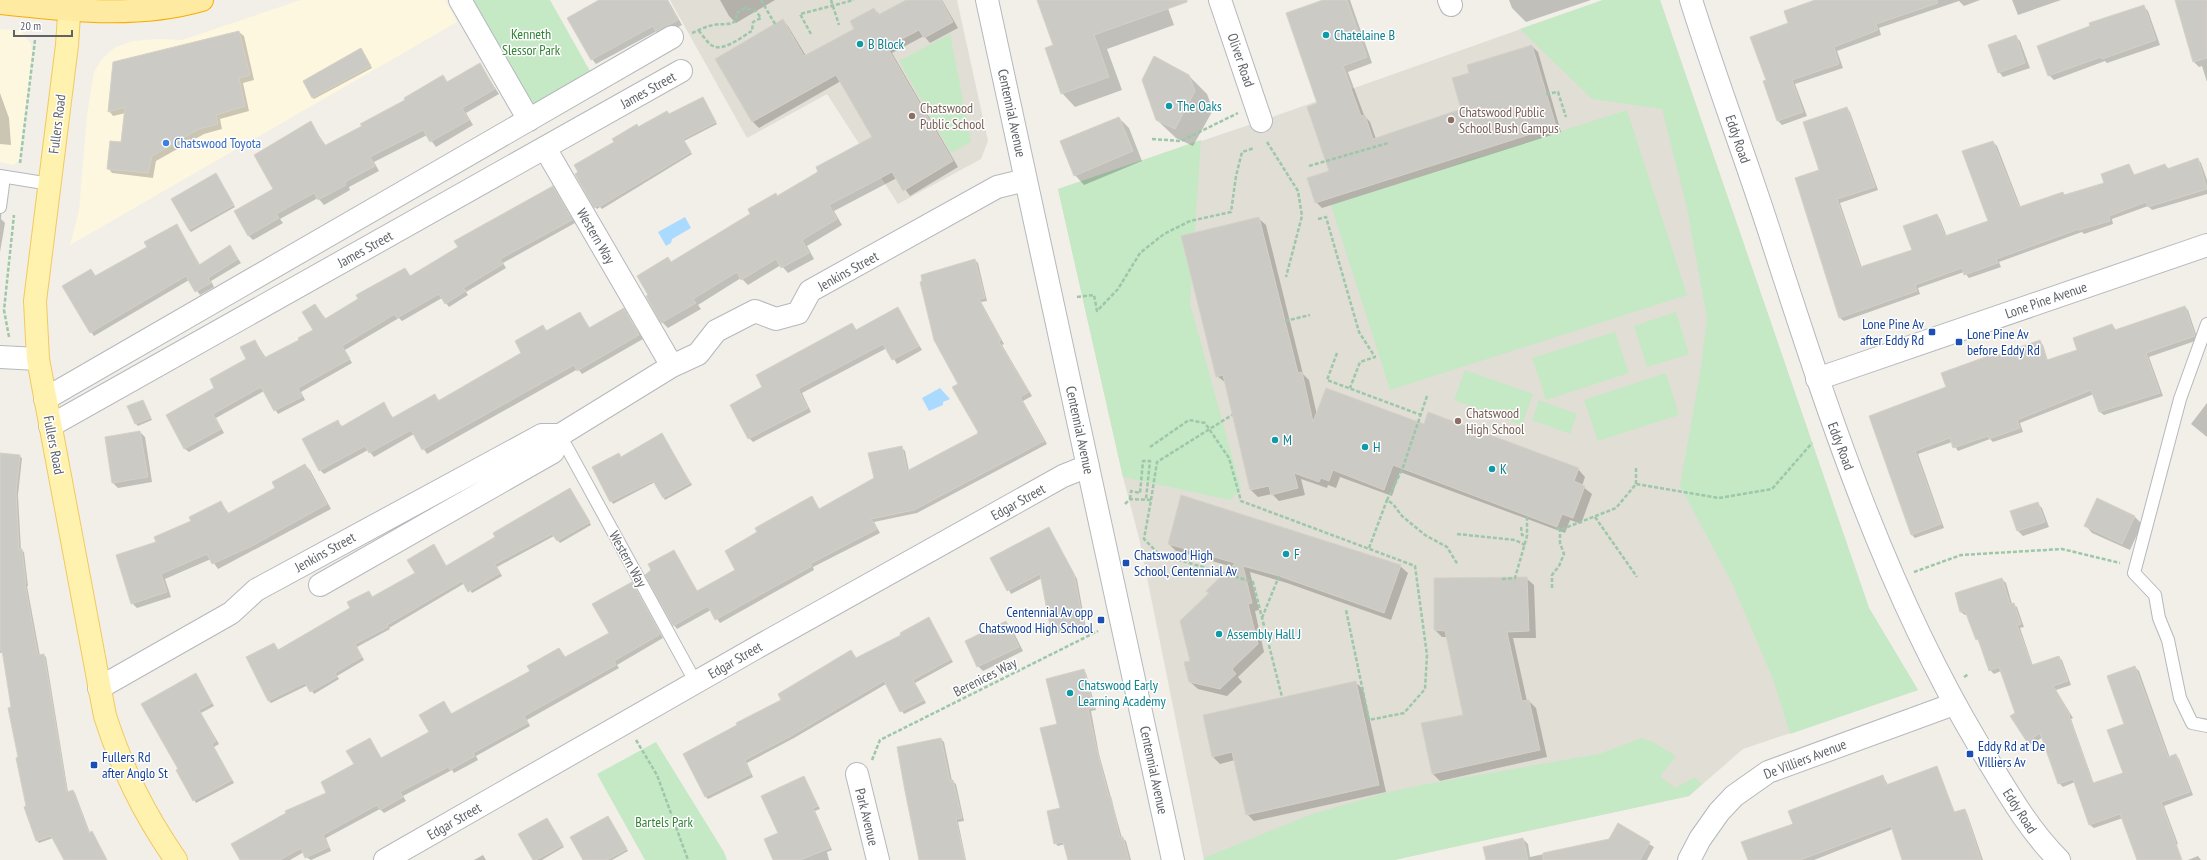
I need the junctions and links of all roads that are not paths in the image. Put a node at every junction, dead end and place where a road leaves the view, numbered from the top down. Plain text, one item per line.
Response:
1 (202, 0) edge
2 (460, 0) edge
3 (987, 0) edge
4 (1220, 0) edge
5 (1691, 0) edge
6 (0, 4) edge
7 (69, 5) edge
8 (672, 37) road end
9 (681, 71) dead end
10 (529, 120) junction
11 (1261, 121) dead end
12 (545, 148) junction
13 (2, 177) edge
14 (1026, 180) junction
15 (50, 184) junction
16 (0, 207) edge
17 (2207, 245) edge
18 (2207, 324) edge
19 (5, 348) edge
20 (38, 359) junction
21 (672, 366) junction
22 (1818, 379) junction
23 (45, 399) junction
24 (50, 426) junction
25 (560, 435) junction
26 (1088, 466) junction
27 (320, 585) dead end
28 (696, 683) junction
29 (99, 688) junction
30 (1954, 704) junction
31 (2207, 726) edge
32 (857, 774) dead end
33 (176, 860) edge
34 (385, 860) edge
35 (878, 860) edge
36 (1173, 860) edge
37 (1689, 860) edge
38 (2059, 860) edge

1 - 7 highway
2 - 10 street
3 - 14 street, Centennial Avenue
4 - 11 street, Oliver Road
5 - 22 street, Eddy Road
6 - 7 highway
7 - 15 main road, Fullers Road
8 - 10 street, James Street
9 - 12 street, James Street
10 - 23 street, James Street
12 - 21 street, Western Way
12 - 24 street, James Street
13 - 15 lane
13 - 16 lane
14 - 21 street, Jenkins Street
14 - 26 street, Centennial Avenue
15 - 20 main road, Fullers Road
17 - 22 street, Lone Pine Avenue
18 - 31 lane
19 - 20 street
20 - 23 main road, Fullers Road
21 - 25 street, Jenkins Street
22 - 30 street, Eddy Road
23 - 24 main road, Fullers Road
24 - 29 main road, Fullers Road
25 - 27 street, Jenkins Street
25 - 28 lane, Western Way
25 - 29 street, Jenkins Street
26 - 28 street, Edgar Street
26 - 36 street, Centennial Avenue
28 - 34 street, Edgar Street
29 - 33 main road, Fullers Road
30 - 37 street, De Villiers Avenue
30 - 38 street, Eddy Road
32 - 35 street, Park Avenue

